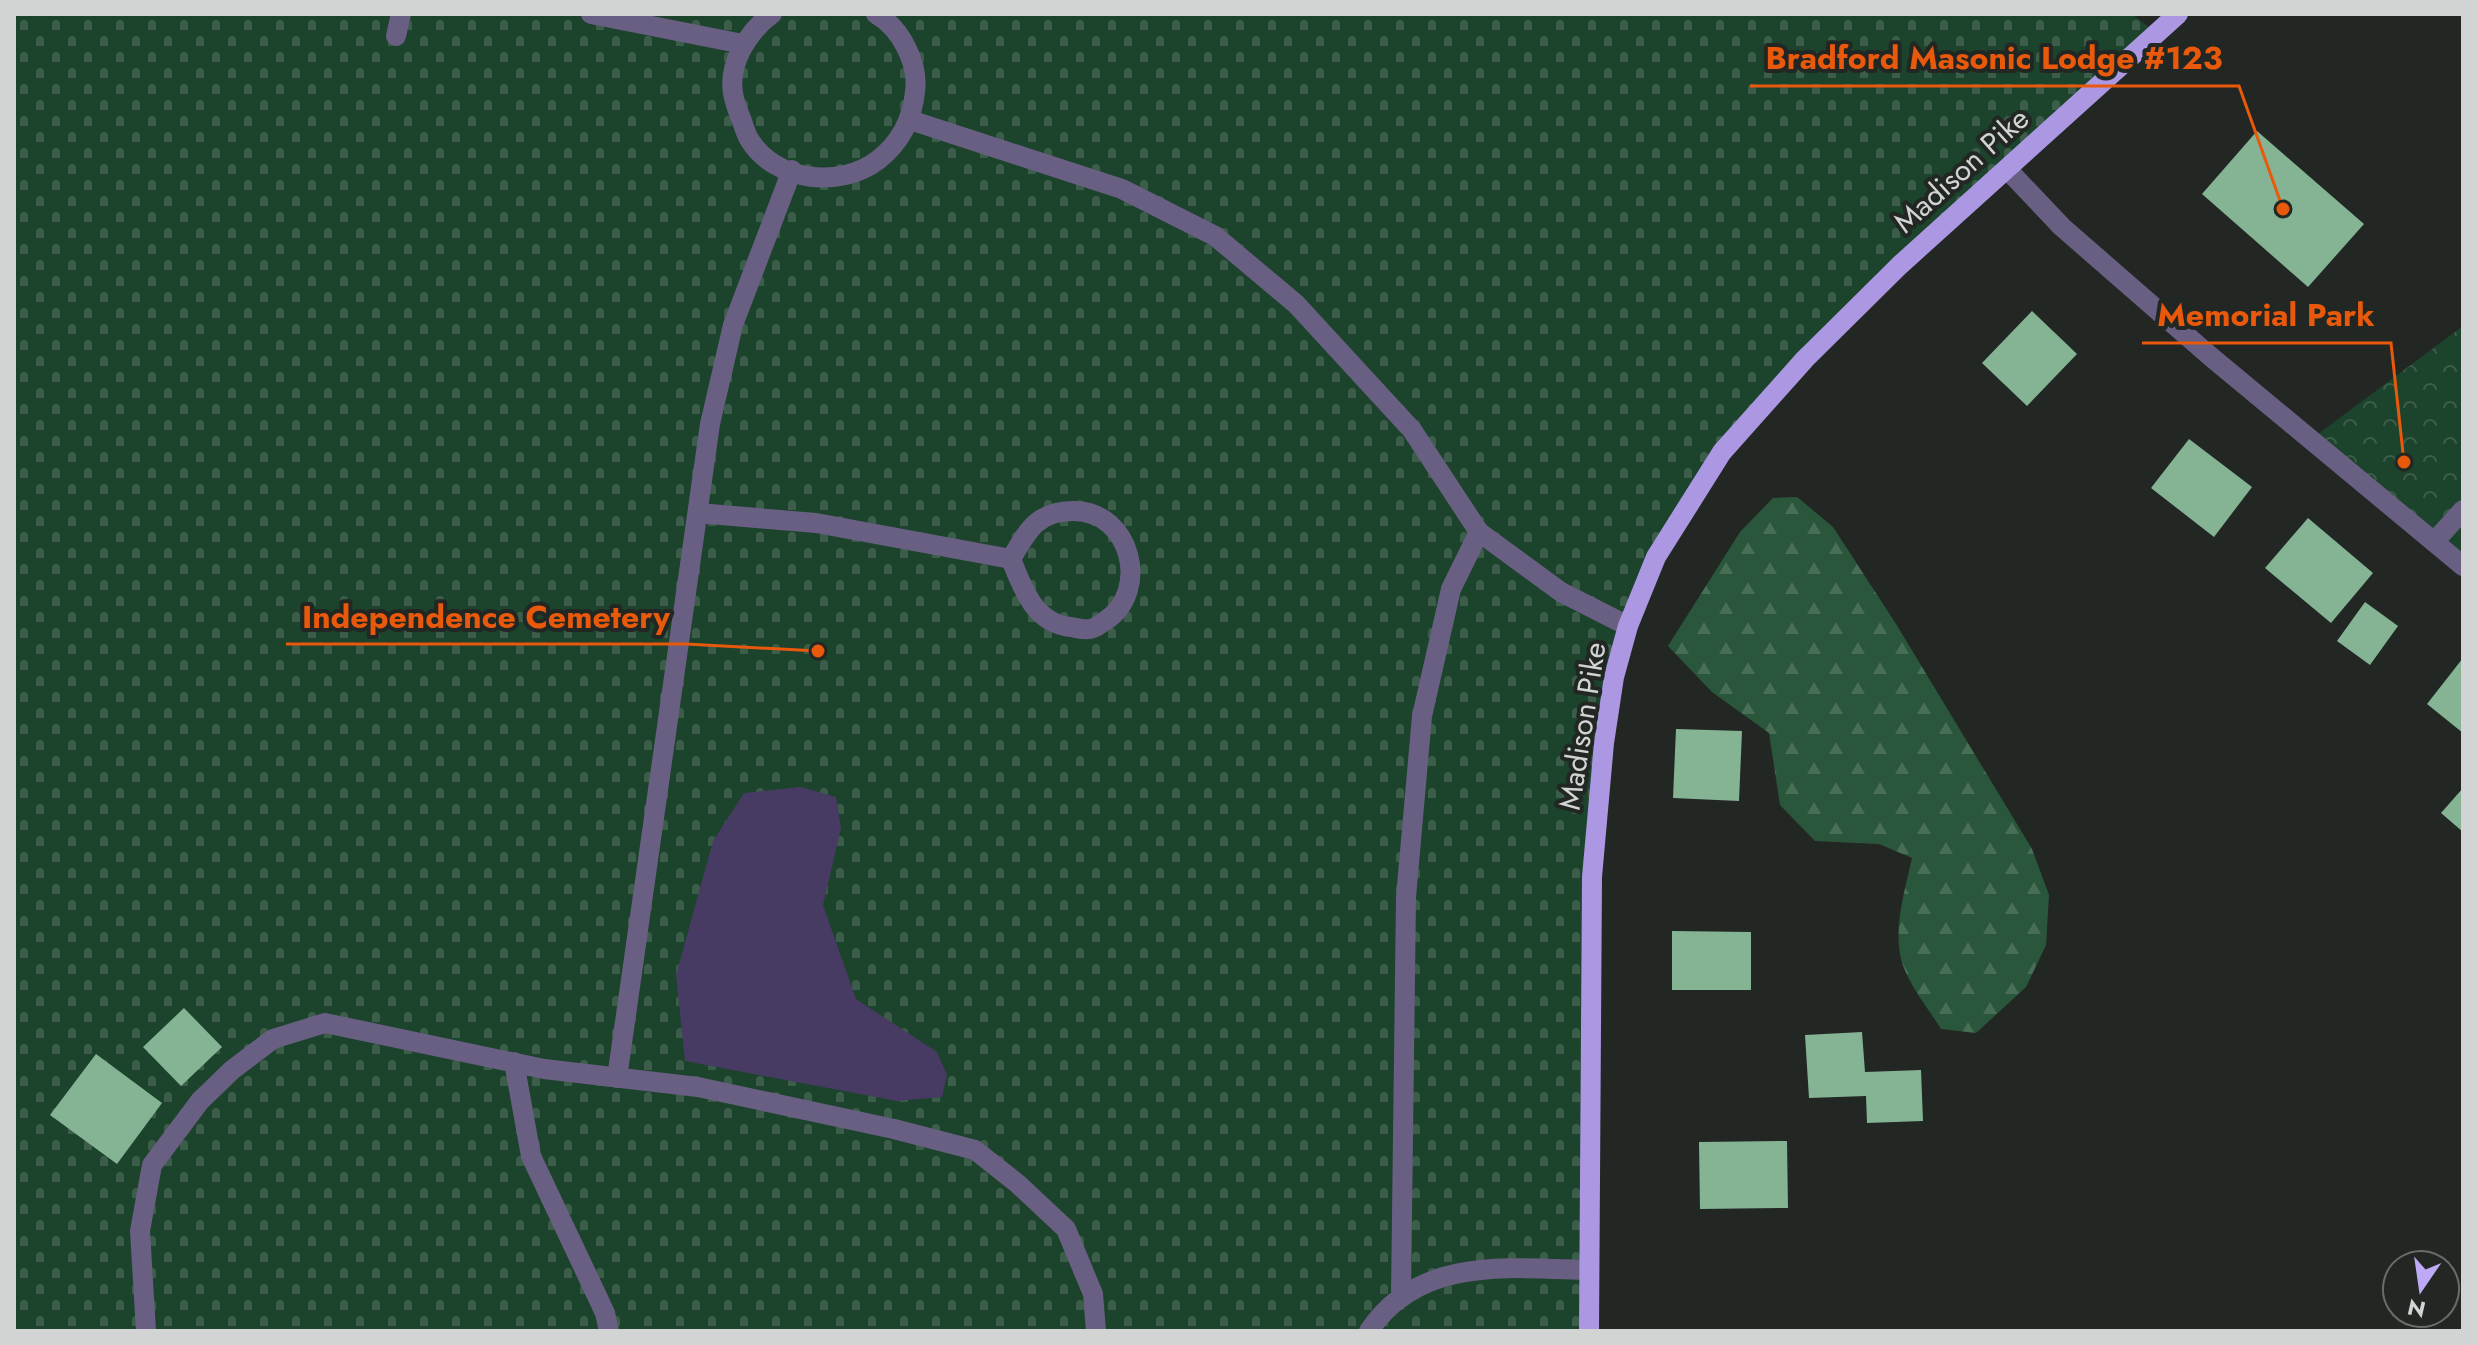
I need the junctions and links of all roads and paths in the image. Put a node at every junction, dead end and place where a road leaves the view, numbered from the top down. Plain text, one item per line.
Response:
1 (401, 14) edge
2 (591, 14) edge
3 (772, 14) edge
4 (876, 14) edge
5 (2178, 14) edge
6 (396, 36) dead end
7 (743, 44) junction
8 (910, 120) junction
9 (2007, 169) junction
10 (792, 170) junction
11 (2463, 510) edge
12 (698, 513) junction
13 (1479, 532) junction
14 (2434, 542) junction
15 (1011, 559) junction
16 (2463, 566) edge
17 (1628, 626) junction
18 (514, 1062) junction
19 (617, 1078) junction
20 (1589, 1270) junction
21 (1401, 1295) junction
22 (146, 1331) edge
23 (609, 1331) edge
24 (1096, 1331) edge
25 (1369, 1331) edge
26 (1589, 1331) edge

1 - 6 street
2 - 7 street
3 - 7 street
4 - 8 street
5 - 9 main road, Madison Pike
7 - 10 street
8 - 10 street
8 - 13 street
9 - 14 street
9 - 17 main road, Madison Pike
10 - 12 street
11 - 14 street
12 - 15 street
12 - 19 street
13 - 17 street
13 - 21 street
14 - 16 street
15 - 15 street
17 - 20 main road, Madison Pike
18 - 19 street
18 - 22 street
18 - 23 street
19 - 24 street
20 - 21 street
20 - 26 main road, Madison Pike
21 - 25 street

